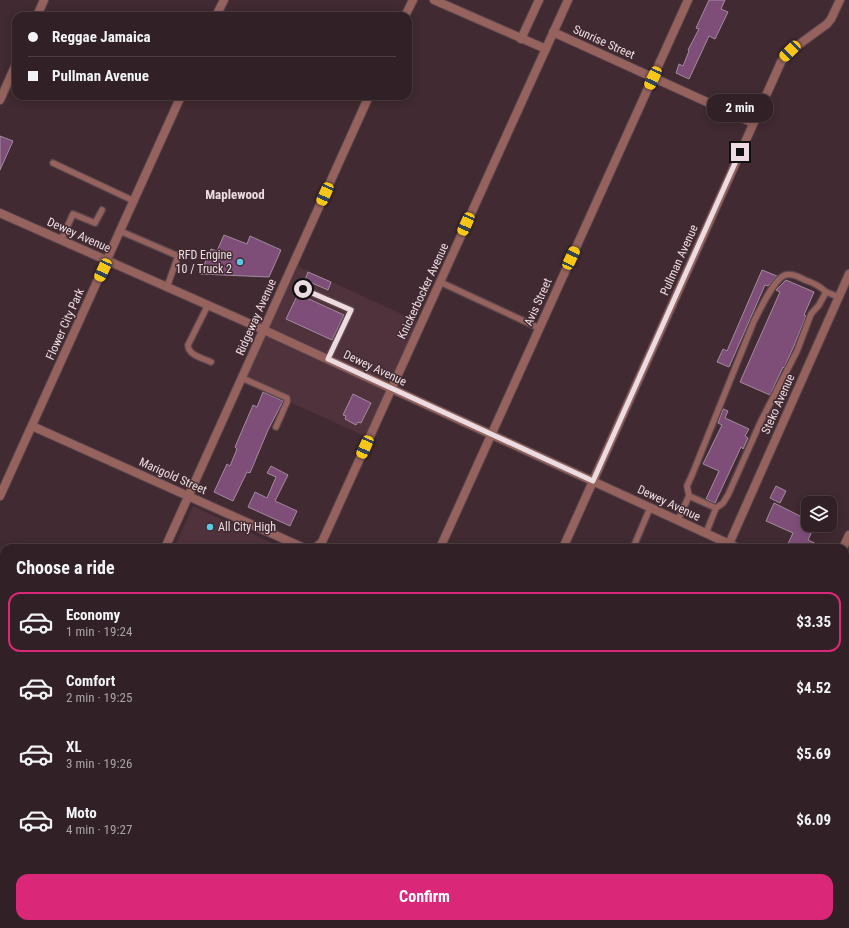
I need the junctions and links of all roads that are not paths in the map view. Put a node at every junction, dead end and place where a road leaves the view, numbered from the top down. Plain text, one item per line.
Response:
1 (44, 0) edge
2 (224, 0) edge
3 (413, 0) edge
4 (434, 0) edge
5 (539, 0) edge
6 (568, 0) edge
7 (688, 0) edge
8 (840, 0) edge
9 (39, 12) edge
10 (218, 12) edge
11 (407, 12) edge
12 (553, 32) junction
13 (521, 39) junction
14 (546, 50) junction
15 (12, 73) edge
16 (653, 78) junction
17 (0, 100) edge
18 (179, 100) edge
19 (367, 100) edge
20 (753, 123) junction
21 (53, 164) dead end
22 (134, 201) junction
23 (102, 210) dead end
24 (0, 212) edge
25 (120, 231) junction
26 (61, 240) junction
27 (107, 260) junction
28 (849, 274) edge
29 (440, 282) junction
30 (167, 287) junction
31 (303, 289) dead end
32 (826, 292) junction
33 (839, 297) junction
34 (208, 305) junction
35 (539, 328) junction
36 (264, 330) junction
37 (328, 359) junction
38 (211, 362) dead end
39 (242, 378) junction
40 (391, 389) junction
41 (32, 426) junction
42 (276, 427) dead end
43 (491, 434) junction
44 (593, 481) junction
45 (0, 496) edge
46 (189, 496) junction
47 (688, 496) junction
48 (650, 508) junction
49 (716, 508) junction
50 (678, 520) junction
51 (706, 533) junction
52 (167, 544) edge
53 (295, 544) edge
54 (320, 544) edge
55 (442, 544) edge
56 (565, 544) edge
57 (635, 544) edge
58 (729, 544) joint

1 - 9 street
2 - 10 street
3 - 11 street
4 - 13 street
5 - 13 street
6 - 12 street, Knickerbocker Avenue
7 - 16 street, Avis Street
8 - 20 street, Pullman Avenue
12 - 14 street, Knickerbocker Avenue
12 - 16 street, Sunrise Street
13 - 14 street
14 - 29 street, Knickerbocker Avenue
15 - 17 street
16 - 20 street, Sunrise Street
16 - 35 street, Avis Street
18 - 22 street, Flower City Park
19 - 36 street, Ridgeway Avenue
20 - 44 street, Pullman Avenue
21 - 22 lane
22 - 25 street, Flower City Park
23 - 26 lane
24 - 26 street, Dewey Avenue
25 - 27 street, Flower City Park
25 - 30 lane
26 - 27 street, Dewey Avenue
27 - 30 street, Dewey Avenue
27 - 41 street, Flower City Park
28 - 33 street, Steko Avenue
29 - 35 lane
29 - 40 street, Knickerbocker Avenue
30 - 34 street, Dewey Avenue
31 - 37 lane
32 - 33 lane
32 - 47 lane
32 - 49 lane
33 - 58 street, Steko Avenue
34 - 36 street, Dewey Avenue
34 - 38 lane
35 - 43 street, Avis Street
36 - 37 street, Dewey Avenue
36 - 39 street, Ridgeway Avenue
37 - 40 street, Dewey Avenue
39 - 42 lane
39 - 46 street, Ridgeway Avenue
40 - 43 street, Dewey Avenue
40 - 54 street, Knickerbocker Avenue
41 - 45 street, Flower City Park
41 - 46 street, Marigold Street
43 - 44 street, Dewey Avenue
43 - 55 street, Avis Street
44 - 48 street, Dewey Avenue
44 - 56 street, Pullman Avenue
46 - 52 street, Ridgeway Avenue
46 - 53 street, Marigold Street
47 - 49 lane
47 - 50 lane
48 - 50 street, Dewey Avenue
48 - 57 lane
49 - 51 lane
50 - 51 street, Dewey Avenue
51 - 58 street, Dewey Avenue

